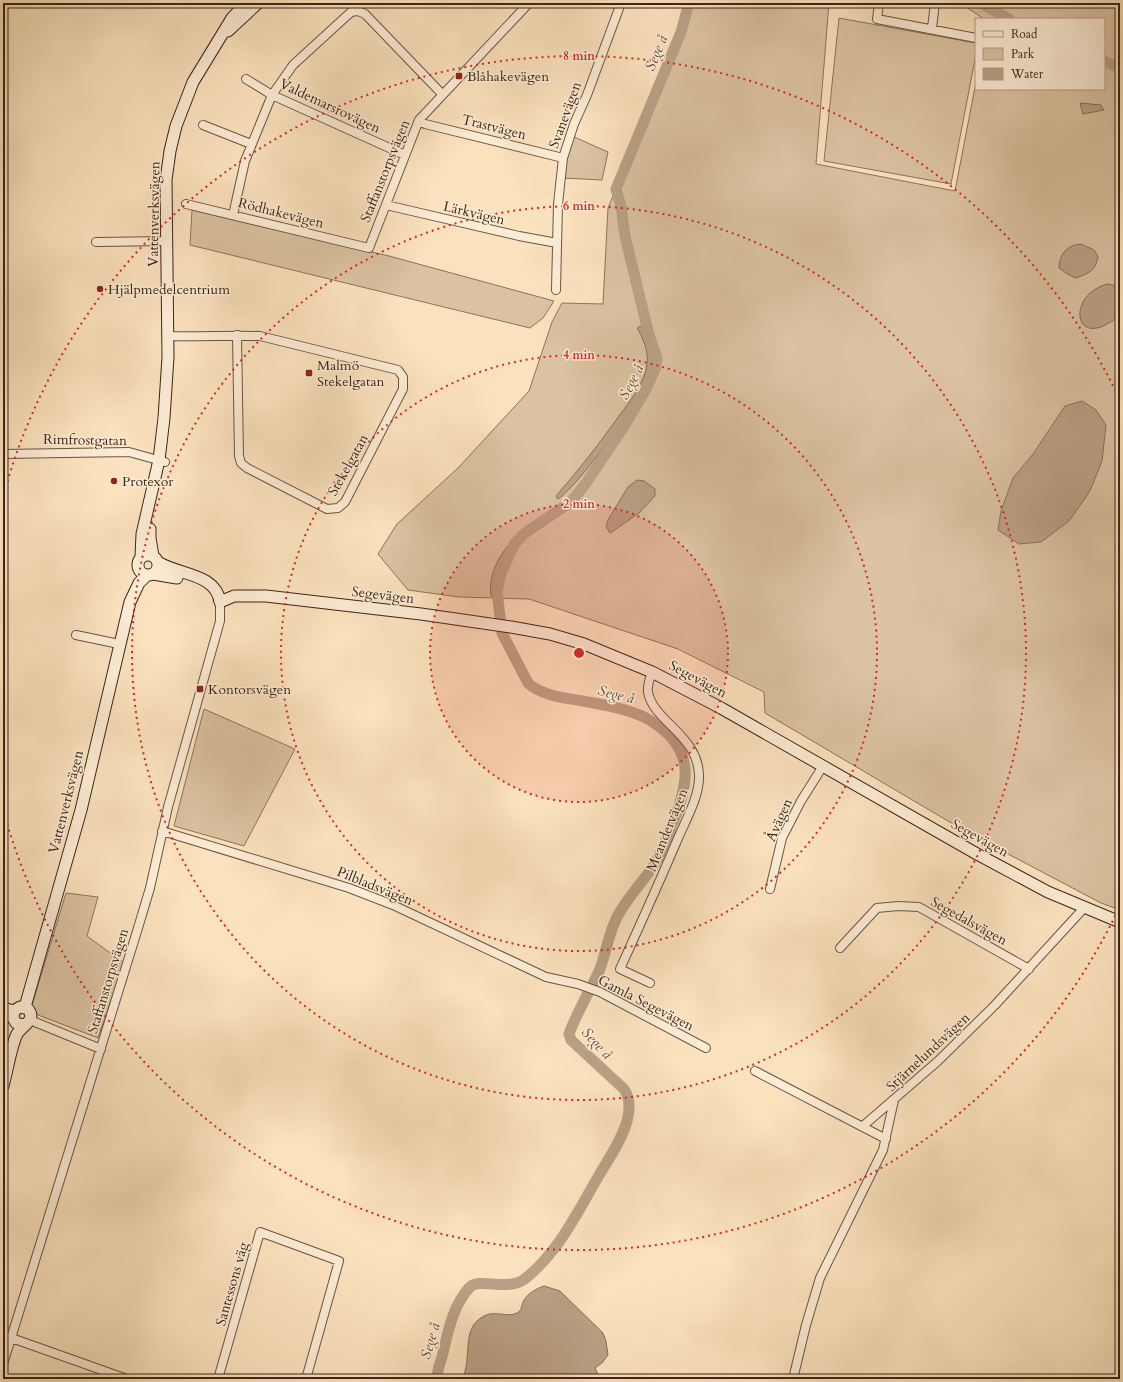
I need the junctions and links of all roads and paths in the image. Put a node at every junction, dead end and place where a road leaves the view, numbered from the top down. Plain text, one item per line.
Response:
1 (246, 3) edge
2 (258, 3) edge
3 (621, 3) edge
4 (879, 3) edge
5 (935, 3) edge
6 (526, 4) edge
7 (932, 28) junction
8 (222, 36) junction
9 (975, 38) edge
10 (246, 79) dead end
11 (272, 94) junction
12 (442, 94) junction
13 (419, 120) junction
14 (203, 125) dead end
15 (251, 144) junction
16 (405, 155) junction
17 (563, 158) junction
18 (186, 204) dead end
19 (386, 205) junction
20 (233, 215) junction
21 (168, 241) junction
22 (96, 242) dead end
23 (557, 242) junction
24 (369, 248) joint
25 (556, 290) dead end
26 (237, 335) junction
27 (167, 336) junction
28 (3, 454) edge
29 (162, 461) junction
30 (141, 556) junction
31 (155, 559) junction
32 (138, 568) junction
33 (150, 574) junction
34 (130, 602) junction
35 (220, 602) junction
36 (76, 634) dead end
37 (119, 644) junction
38 (652, 672) junction
39 (823, 766) junction
40 (162, 831) junction
41 (770, 889) dead end
42 (1084, 908) junction
43 (1120, 922) edge
44 (840, 948) dead end
45 (1029, 969) junction
46 (650, 983) dead end
47 (575, 984) joint
48 (3, 1008) edge
49 (19, 1009) junction
50 (24, 1023) junction
51 (706, 1048) dead end
52 (101, 1049) junction
53 (3, 1056) edge
54 (755, 1071) dead end
55 (3, 1086) edge
56 (894, 1100) junction
57 (862, 1126) junction
58 (886, 1139) junction
59 (3, 1335) edge
60 (12, 1337) junction
61 (3, 1364) edge
62 (127, 1379) edge
63 (218, 1379) edge
64 (306, 1379) edge
65 (793, 1379) edge

1 - 8 street, Vattenverksvägen
2 - 8 street, Vattenverksvägen
3 - 17 street, Svanevägen
4 - 7 street
5 - 7 street
6 - 12 street, Staffanstorpsvägen
7 - 9 street
8 - 21 street, Vattenverksvägen
10 - 11 street, Valdemarsrovägen
11 - 12 street
11 - 15 street
11 - 16 street, Valdemarsrovägen
12 - 13 street, Staffanstorpsvägen
13 - 16 street, Staffanstorpsvägen
13 - 17 street, Trastvägen
14 - 15 street
15 - 20 street
16 - 19 street, Staffanstorpsvägen
17 - 23 street, Svanevägen
18 - 20 street, Rödhakevägen
19 - 23 street, Lärkvägen
19 - 24 street, Staffanstorpsvägen
20 - 24 street, Rödhakevägen
21 - 22 street
21 - 27 street, Vattenverksvägen
23 - 25 street, Svanevägen
26 - 26 street, Stekelgatan
26 - 27 street, Stekelgatan
27 - 29 street, Vattenverksvägen
28 - 29 street, Rimfrostgatan
29 - 30 street, Vattenverksvägen
29 - 31 street, Vattenverksvägen
30 - 31 street
30 - 32 street
31 - 33 street
31 - 35 street
32 - 33 street
32 - 34 street, Vattenverksvägen
33 - 34 street, Vattenverksvägen
33 - 35 street
34 - 37 street, Vattenverksvägen
35 - 38 street, Segevägen
35 - 40 street, Staffanstorpsvägen
36 - 37 street
37 - 49 street, Vattenverksvägen
38 - 39 street, Segevägen
38 - 46 street, Meandervägen
39 - 41 street, Åvägen
39 - 42 street, Segevägen
40 - 47 street, Pilbladsvägen
40 - 52 street, Staffanstorpsvägen
42 - 43 street, Segevägen
42 - 45 street, Stjärnelundsvägen
44 - 45 street, Segedalsvägen
45 - 56 street, Stjärnelundsvägen
47 - 51 street, Gamla Segevägen
48 - 49 street
49 - 50 street
49 - 50 street
50 - 52 street
50 - 53 street
50 - 55 street
52 - 60 street, Staffanstorpsvägen
54 - 57 street
56 - 57 street
56 - 58 street, Stjärnelundsvägen
57 - 58 street
58 - 65 street, Stjärnelundsvägen
59 - 60 street
60 - 61 street, Staffanstorpsvägen
60 - 62 street
63 - 64 street, Santessons väg

